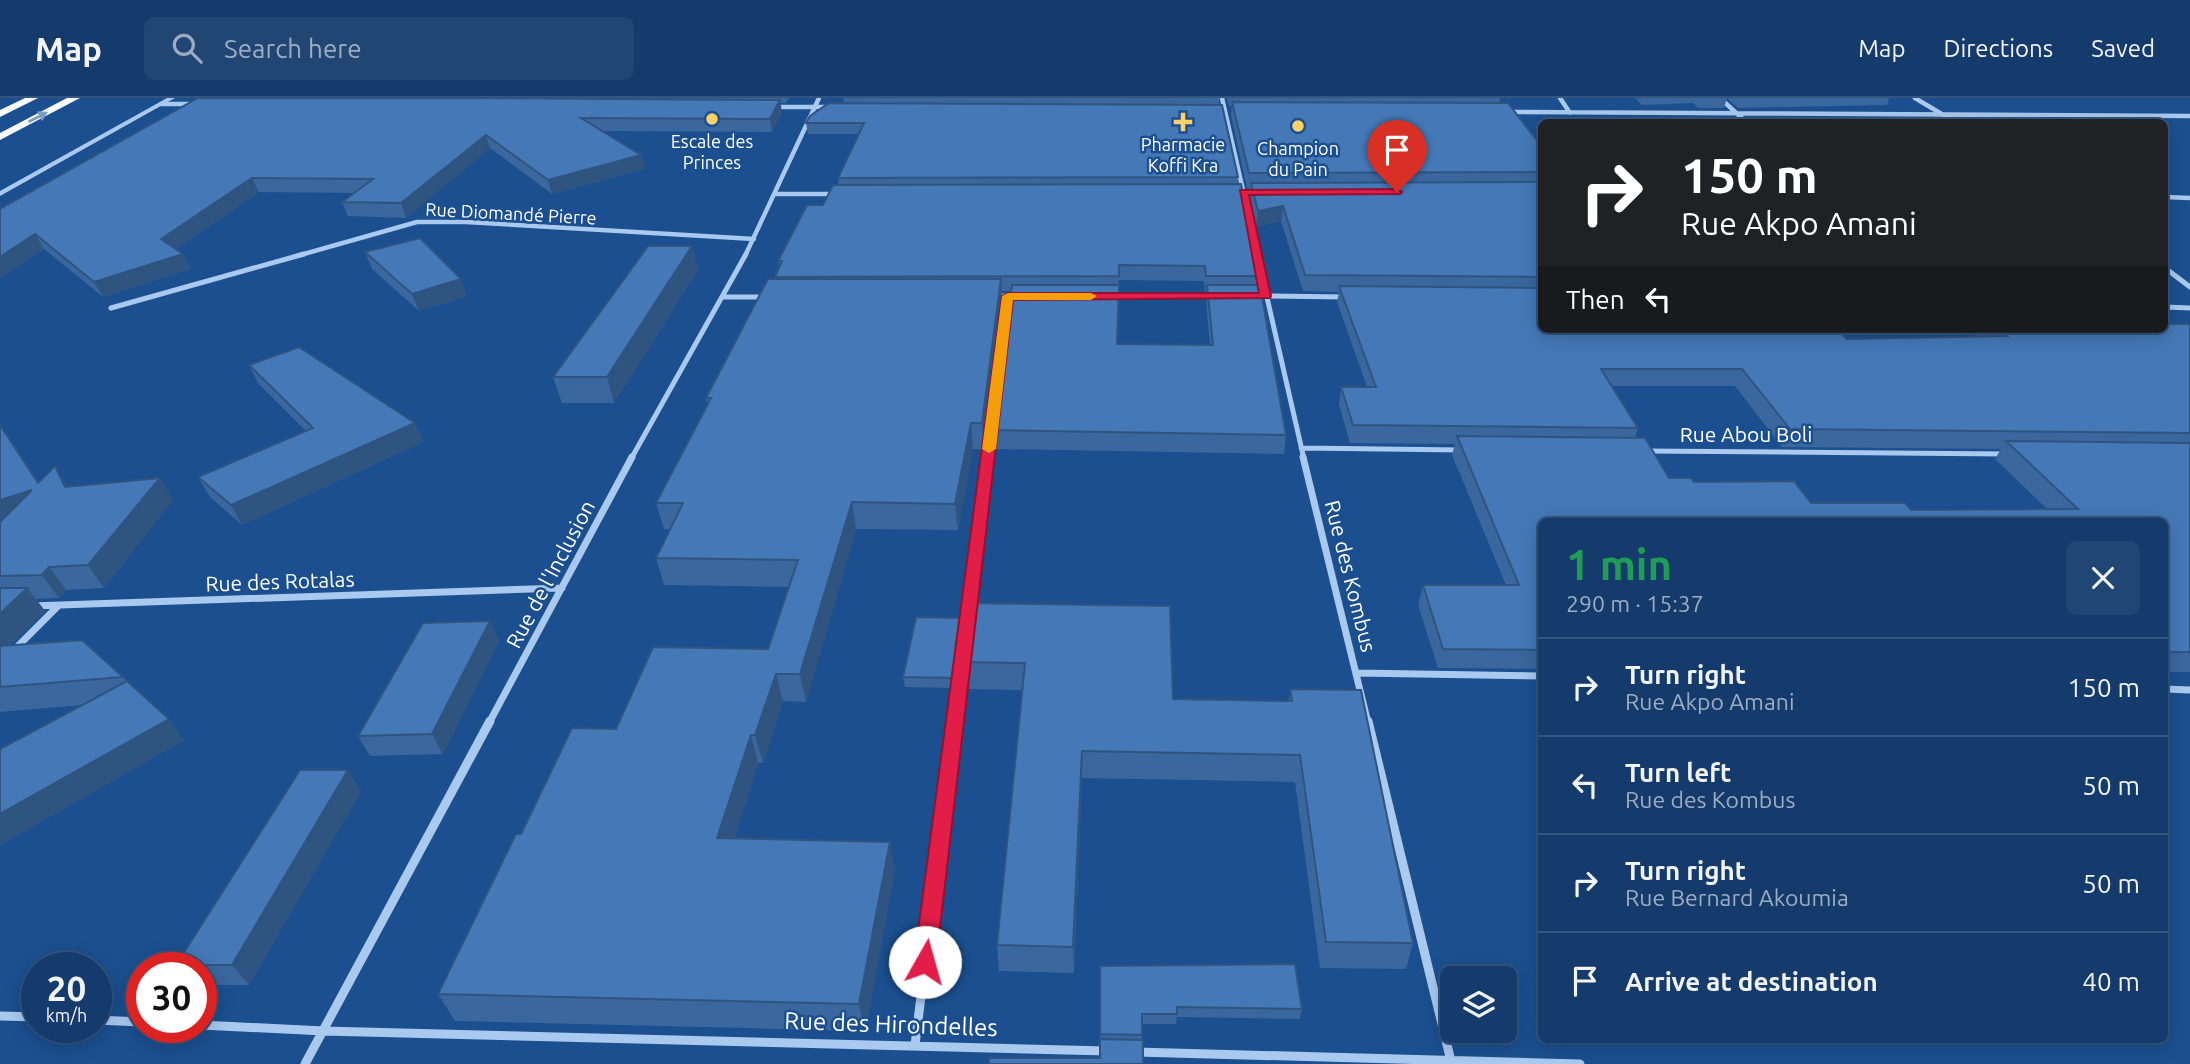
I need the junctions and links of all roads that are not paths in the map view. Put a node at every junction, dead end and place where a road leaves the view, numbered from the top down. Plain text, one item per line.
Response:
1 (33, 98) edge
2 (75, 98) edge
3 (172, 98) edge
4 (819, 98) edge
5 (1222, 98) edge
6 (1560, 98) edge
7 (1720, 98) edge
8 (1915, 98) edge
9 (161, 104) junction
10 (202, 104) edge
11 (763, 107) edge
12 (816, 107) junction
13 (842, 107) edge
14 (1224, 110) junction
15 (1238, 110) edge
16 (1501, 112) edge
17 (1570, 113) junction
18 (0, 114) edge
19 (1738, 114) junction
20 (1944, 116) junction
21 (2190, 116) edge
22 (1743, 119) edge
23 (1950, 119) edge
24 (0, 137) edge
25 (1230, 192) edge
26 (1243, 192) junction
27 (1257, 192) edge
28 (0, 194) edge
29 (775, 194) junction
30 (845, 194) edge
31 (2168, 197) edge
32 (2190, 198) edge
33 (754, 239) junction
34 (2168, 270) edge
35 (2190, 287) edge
36 (981, 296) edge
37 (1008, 296) junction
38 (1021, 296) edge
39 (1103, 296) edge
40 (1225, 296) edge
41 (1252, 296) edge
42 (1266, 296) junction
43 (776, 297) edge
44 (1349, 297) edge
45 (722, 298) junction
46 (2168, 307) edge
47 (111, 308) dead end
48 (2190, 308) edge
49 (1301, 448) junction
50 (1467, 450) edge
51 (1632, 451) edge
52 (2015, 455) edge
53 (562, 588) junction
54 (58, 605) junction
55 (23, 606) edge
56 (10, 654) edge
57 (1357, 673) junction
58 (1538, 676) edge
59 (2168, 689) edge
60 (2190, 690) edge
61 (0, 1016) edge
62 (21, 1017) edge
63 (217, 1026) edge
64 (324, 1031) junction
65 (915, 1045) junction
66 (1451, 1062) junction
67 (306, 1064) edge
68 (1580, 1064) edge

1 - 18 highway
24 -> 2 highway
3 - 9 street
4 - 12 street, Rue de l'Inclusion
5 - 14 street, Rue des Kombus
6 - 17 street
7 - 19 street
8 - 20 street
9 - 10 street
9 - 28 street
11 - 12 street
12 - 13 street
12 - 29 street, Rue de l'Inclusion
14 - 15 street
14 - 26 street, Rue des Kombus
16 - 17 street
17 - 19 street
19 - 20 street
19 - 22 street
20 - 21 street
20 - 23 street
25 - 26 street
26 - 27 street
26 - 42 street, Rue des Kombus
29 - 30 street
29 - 33 street, Rue de l'Inclusion
31 - 32 street
33 - 45 street, Rue de l'Inclusion
33 - 47 street, Rue Diomandé Pierre
34 - 35 street
36 - 37 street
37 - 38 street
37 - 65 street
39 - 40 street
41 - 42 street
42 - 44 street
42 - 49 street, Rue des Kombus
43 - 45 street
45 - 53 street, Rue de l'Inclusion
46 - 48 street
49 - 50 street
49 - 57 street, Rue des Kombus
51 - 52 street, Rue Abou Boli
53 - 54 street, Rue des Rotalas
53 - 64 street, Rue de l'Inclusion
54 - 55 street, Rue des Rotalas
54 - 56 street
57 - 58 street
57 - 66 street, Rue des Kombus
59 - 60 street
61 - 62 street
63 - 64 street, Rue des Hirondelles
64 - 65 street, Rue des Hirondelles
64 - 67 street, Rue de l'Inclusion
65 - 66 street, Rue des Hirondelles
66 - 68 street, Rue des Hirondelles

